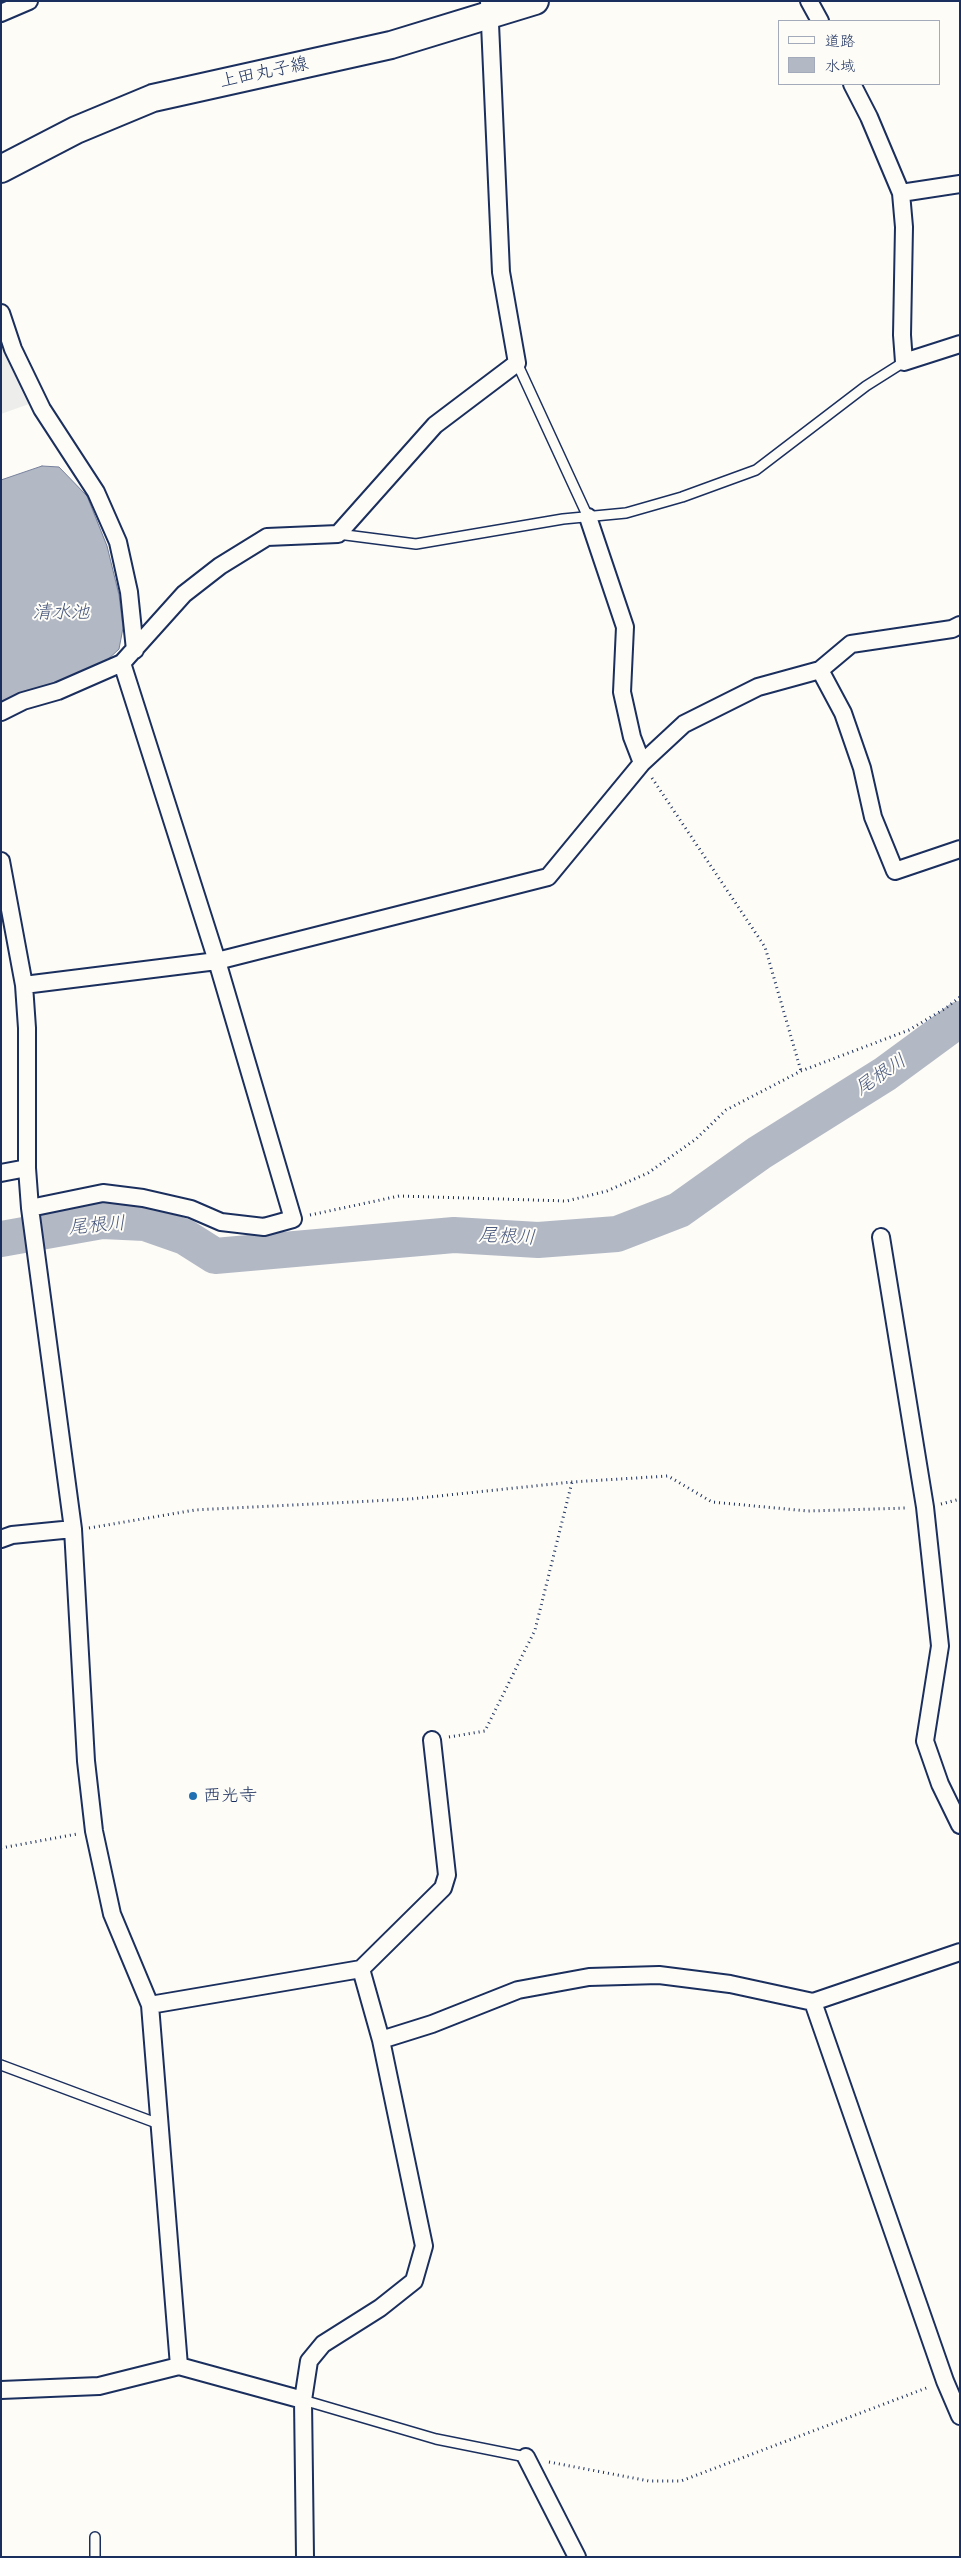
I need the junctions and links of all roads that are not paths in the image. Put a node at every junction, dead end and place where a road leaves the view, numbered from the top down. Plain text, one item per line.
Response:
1 (29, 1) edge
2 (536, 1) edge
3 (809, 1) edge
4 (489, 8) edge
5 (1, 13) edge
6 (819, 20) edge
7 (853, 85) edge
8 (1, 170) edge
9 (960, 184) edge
10 (900, 193) junction
11 (1, 313) edge
12 (960, 344) edge
13 (904, 362) junction
14 (516, 363) junction
15 (588, 517) junction
16 (338, 534) junction
17 (960, 625) edge
18 (135, 650) junction
19 (122, 663) junction
20 (820, 670) junction
21 (1, 712) edge
22 (642, 763) junction
23 (960, 849) edge
24 (1, 861) edge
25 (217, 961) junction
26 (24, 985) junction
27 (27, 1168) junction
28 (1, 1173) edge
29 (32, 1215) junction
30 (881, 1237) dead end
31 (73, 1529) junction
32 (1, 1539) edge
33 (432, 1740) road end
34 (960, 1825) edge
35 (960, 1952) edge
36 (361, 1969) junction
37 (813, 2002) junction
38 (150, 2005) junction
39 (382, 2040) junction
40 (1, 2065) edge
41 (158, 2124) junction
42 (179, 2366) junction
43 (1, 2390) edge
44 (302, 2400) junction
45 (960, 2416) edge
46 (526, 2457) joint
47 (95, 2537) dead end
48 (95, 2557) edge
49 (305, 2557) edge
50 (577, 2557) edge

1 - 5 street
2 - 4 main road, 上田丸子線
3 - 6 street
4 - 8 main road, 上田丸子線
4 - 14 street
7 - 10 street
9 - 10 street
10 - 13 street
11 - 18 street
12 - 13 street
13 - 15 lane
14 - 15 lane
14 - 16 street
15 - 16 lane
15 - 22 street
16 - 18 street
17 - 20 street
18 - 19 street
19 - 21 street
19 - 25 street
20 - 22 street
20 - 23 street
22 - 25 street
24 - 26 street
25 - 26 street
25 - 29 street
26 - 27 street
27 - 28 street
27 - 29 street
29 - 31 street
30 - 34 street
31 - 32 street
31 - 38 street
33 - 36 street
35 - 37 street
36 - 38 street
36 - 39 street
37 - 39 street
37 - 45 street
38 - 41 street
39 - 44 street
40 - 41 lane
41 - 42 street
42 - 43 street
42 - 44 street
44 - 46 lane
44 - 49 street
46 - 50 street
47 - 48 lane

